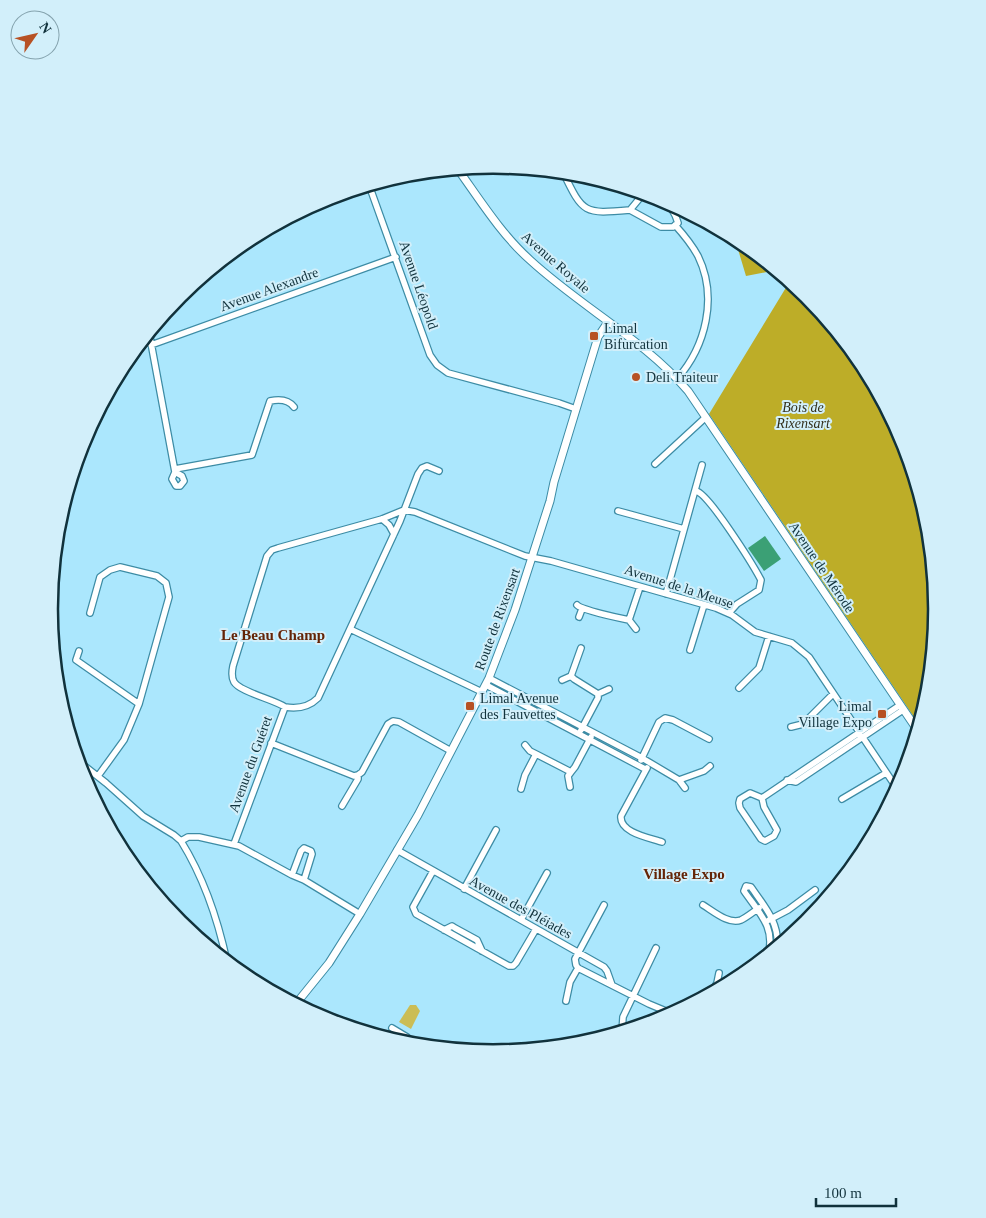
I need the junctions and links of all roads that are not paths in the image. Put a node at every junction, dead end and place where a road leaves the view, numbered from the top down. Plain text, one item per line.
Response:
1 (462, 174) edge
2 (567, 180) edge
3 (371, 191) edge
4 (639, 199) edge
5 (630, 210) junction
6 (674, 213) edge
7 (675, 225) junction
8 (396, 257) junction
9 (608, 322) junction
10 (150, 340) edge
11 (151, 345) junction
12 (677, 378) junction
13 (294, 407) dead end
14 (576, 409) junction
15 (706, 417) junction
16 (655, 464) dead end
17 (702, 465) dead end
18 (440, 471) dead end
19 (696, 491) junction
20 (404, 510) junction
21 (618, 511) dead end
22 (382, 519) junction
23 (684, 529) junction
24 (394, 534) junction
25 (532, 556) junction
26 (640, 587) junction
27 (666, 594) junction
28 (577, 605) dead end
29 (704, 605) junction
30 (582, 610) junction
31 (90, 613) dead end
32 (729, 613) junction
33 (579, 617) dead end
34 (629, 620) junction
35 (350, 629) junction
36 (636, 629) dead end
37 (769, 636) junction
38 (581, 648) dead end
39 (690, 650) dead end
40 (79, 651) dead end
41 (571, 676) junction
42 (489, 678) junction
43 (562, 680) dead end
44 (486, 685) junction
45 (739, 688) dead end
46 (609, 689) dead end
47 (482, 692) junction
48 (598, 694) junction
49 (833, 694) junction
50 (139, 704) junction
51 (284, 707) junction
52 (901, 707) junction
53 (913, 725) edge
54 (583, 727) junction
55 (791, 727) dead end
56 (593, 733) junction
57 (579, 734) junction
58 (861, 735) junction
59 (590, 739) junction
60 (709, 739) dead end
61 (271, 743) junction
62 (525, 745) dead end
63 (451, 751) junction
64 (536, 754) junction
65 (642, 758) junction
66 (638, 764) junction
67 (652, 764) junction
68 (710, 766) dead end
69 (88, 769) edge
70 (645, 769) junction
71 (571, 772) junction
72 (886, 773) junction
73 (358, 775) junction
74 (98, 776) junction
75 (680, 780) junction
76 (892, 782) edge
77 (570, 787) dead end
78 (685, 788) dead end
79 (521, 789) dead end
80 (762, 798) junction
81 (842, 799) dead end
82 (342, 806) dead end
83 (496, 830) dead end
84 (181, 841) junction
85 (662, 842) dead end
86 (234, 844) junction
87 (397, 850) junction
88 (433, 871) junction
89 (548, 873) dead end
90 (292, 875) junction
91 (304, 880) junction
92 (464, 889) junction
93 (816, 890) dead end
94 (604, 905) dead end
95 (703, 905) dead end
96 (763, 905) junction
97 (757, 909) junction
98 (360, 914) junction
99 (772, 919) junction
100 (521, 920) junction
101 (766, 922) junction
102 (536, 929) junction
103 (777, 939) edge
104 (769, 945) edge
105 (656, 948) dead end
106 (223, 951) edge
107 (579, 953) junction
108 (578, 968) junction
109 (720, 973) dead end
110 (716, 983) edge
111 (612, 985) junction
112 (634, 996) junction
113 (299, 999) edge
114 (566, 1001) dead end
115 (663, 1010) edge
116 (622, 1025) edge
117 (392, 1028) dead end
118 (400, 1033) joint
119 (404, 1035) edge

1 - 9 street, Avenue Royale
2 - 5 street
3 - 8 street, Avenue Léopold
4 - 5 street
5 - 7 street
6 - 7 street
7 - 12 street
8 - 11 street, Avenue Alexandre
8 - 14 street, Avenue Léopold
9 - 12 street, Avenue de Mérode
9 - 14 street, Route de Rixensart
10 - 11 street
11 - 13 street
12 - 15 street, Avenue de Mérode
14 - 25 street, Route de Rixensart
15 - 16 street
15 - 52 street, Avenue de Mérode
17 - 19 street
18 - 20 street
19 - 23 street
19 - 32 street
20 - 22 street, Avenue du Guéret
20 - 24 street
20 - 25 street
21 - 23 street
22 - 24 street
22 - 51 street, Avenue du Guéret
23 - 27 street
24 - 35 street
25 - 26 street, Avenue de la Meuse
25 - 42 street, Route de Rixensart
26 - 27 street, Avenue de la Meuse
26 - 34 street
27 - 29 street, Avenue de la Meuse
28 - 30 street
29 - 32 street, Avenue de la Meuse
29 - 39 street
30 - 33 street
30 - 34 street
31 - 50 street
32 - 37 street, Avenue de la Meuse
34 - 36 street
35 - 47 street
35 - 51 street
37 - 45 street
37 - 49 street, Avenue de la Meuse
38 - 41 street
40 - 50 street
41 - 43 street
41 - 48 street
42 - 44 street, Route de Rixensart
42 - 54 street
44 - 47 street, Route de Rixensart
44 - 57 street
46 - 48 street
47 - 63 street, Route de Rixensart
48 - 54 street
49 - 55 street
49 - 58 street, Avenue de la Meuse
50 - 74 street
51 - 61 street, Avenue du Guéret
52 - 53 street, Avenue de Mérode
52 - 58 street
54 - 56 street
54 - 57 street
56 - 59 street
56 - 65 street
57 - 59 street
58 - 72 street, Avenue de la Meuse
58 - 80 street
59 - 66 street
59 - 71 street
60 - 65 street
61 - 73 street
61 - 86 street, Avenue du Guéret
62 - 64 street
63 - 73 street
63 - 87 street, Route de Rixensart
64 - 71 street
64 - 79 street
65 - 66 street
65 - 67 street
66 - 70 street
67 - 70 street
67 - 75 street
68 - 75 street
69 - 74 street
70 - 85 street
71 - 77 street
72 - 76 street, Avenue de la Meuse
72 - 81 street
73 - 82 street
74 - 84 street
75 - 78 street
80 - 80 street
83 - 92 street
84 - 86 street
84 - 106 street
86 - 90 street
87 - 88 street, Avenue des Pléiades
87 - 98 street, Route de Rixensart
88 - 92 street, Avenue des Pléiades
88 - 102 street
89 - 100 street
90 - 91 street
90 - 91 street
91 - 98 street
92 - 100 street, Avenue des Pléiades
93 - 99 street
94 - 107 street
95 - 97 street
96 - 97 street
96 - 97 street
96 - 99 street
97 - 101 street
98 - 113 street, Route de Rixensart
99 - 101 street
99 - 103 street
100 - 102 street, Avenue des Pléiades
101 - 104 street
102 - 107 street, Avenue des Pléiades
105 - 112 street
107 - 108 street, Avenue des Pléiades
107 - 111 street
108 - 111 street
108 - 114 street, Avenue des Pléiades
109 - 110 street
111 - 112 street
112 - 115 street
112 - 116 street
117 - 118 street
118 - 119 street

